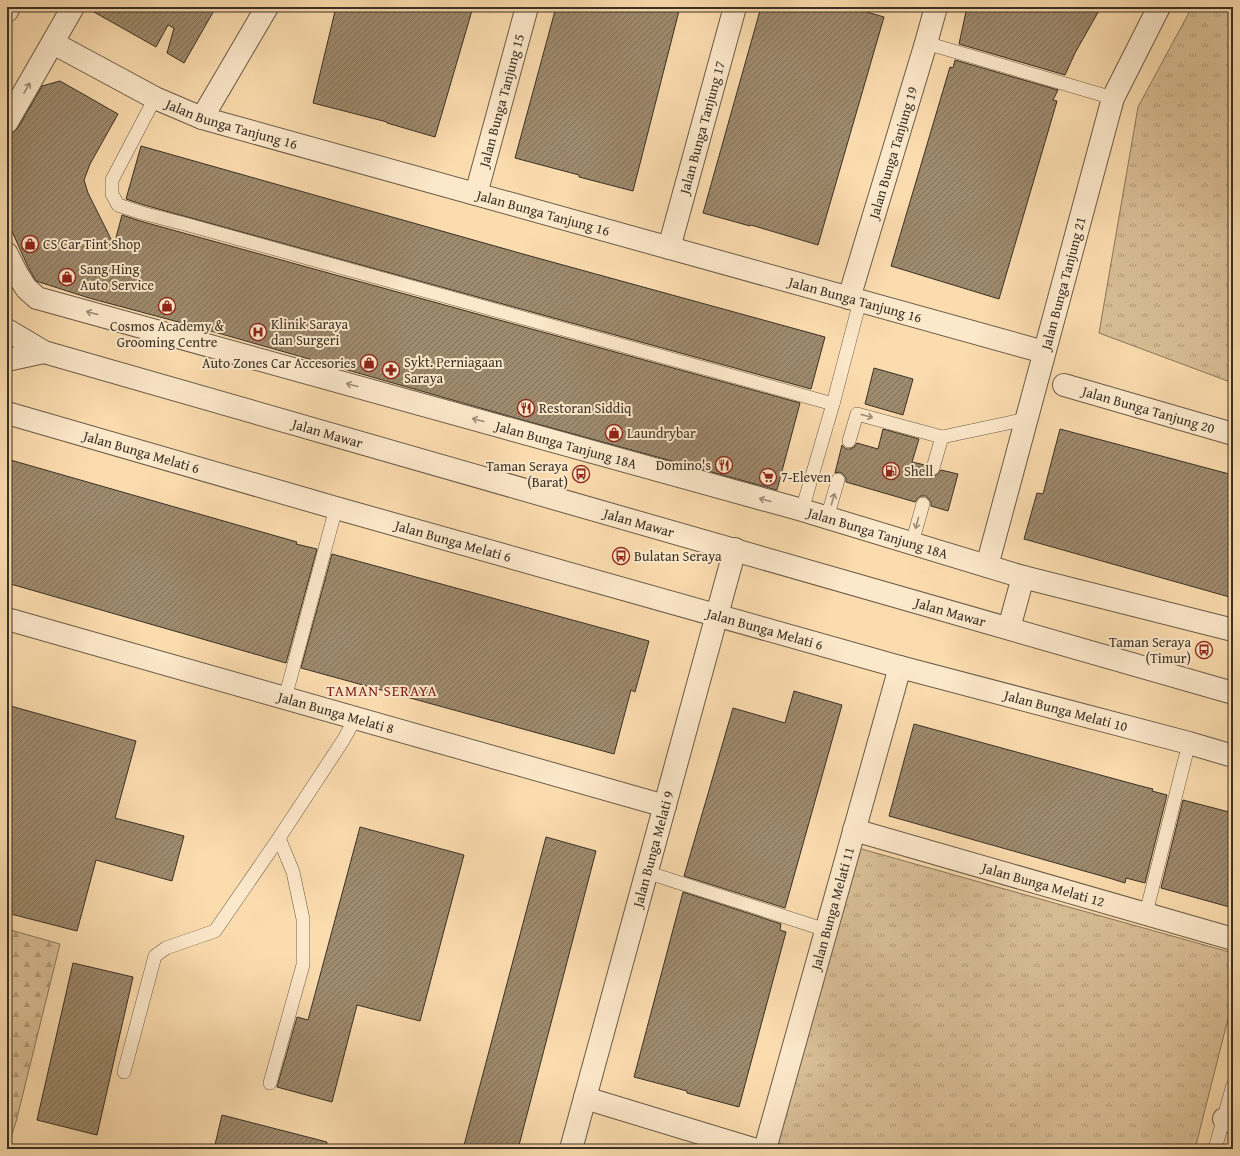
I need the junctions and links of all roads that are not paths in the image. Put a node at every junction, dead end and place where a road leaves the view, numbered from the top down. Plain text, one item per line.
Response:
1 (9, 7) edge
2 (73, 7) edge
3 (267, 7) edge
4 (527, 7) edge
5 (735, 7) edge
6 (936, 7) edge
7 (1159, 7) edge
8 (7, 11) edge
9 (53, 43) junction
10 (926, 43) junction
11 (155, 98) junction
12 (1113, 98) junction
13 (202, 118) junction
14 (7, 122) edge
15 (476, 194) junction
16 (668, 248) junction
17 (7, 254) edge
18 (854, 300) junction
19 (7, 330) edge
20 (44, 352) junction
21 (1044, 352) junction
22 (7, 360) edge
23 (1064, 385) dead end
24 (833, 404) junction
25 (7, 413) edge
26 (1027, 419) junction
27 (1233, 434) edge
28 (942, 437) junction
29 (849, 441) dead end
30 (934, 468) dead end
31 (838, 480) dead end
32 (923, 504) dead end
33 (336, 508) junction
34 (802, 510) junction
35 (827, 518) junction
36 (912, 543) junction
37 (735, 550) junction
38 (987, 566) junction
39 (1023, 577) junction
40 (717, 615) junction
41 (7, 619) edge
42 (1009, 628) junction
43 (1233, 630) edge
44 (900, 667) junction
45 (1233, 693) edge
46 (285, 698) junction
47 (356, 718) junction
48 (1189, 742) junction
49 (1233, 756) edge
50 (665, 806) junction
51 (854, 830) junction
52 (279, 838) junction
53 (646, 872) junction
54 (1146, 914) junction
55 (826, 930) junction
56 (1233, 939) edge
57 (124, 1072) dead end
58 (270, 1084) dead end
59 (1233, 1084) edge
60 (585, 1098) junction
61 (1228, 1121) edge
62 (571, 1149) edge
63 (753, 1149) edge
64 (765, 1149) edge
65 (1215, 1149) edge

1 - 8 street
2 - 9 street
3 - 13 street
4 - 15 street, Jalan Bunga Tanjung 15
5 - 16 street, Jalan Bunga Tanjung 17
6 - 10 street, Jalan Bunga Tanjung 19
7 - 12 street, Jalan Bunga Tanjung 21
9 - 11 street, Jalan Bunga Tanjung 16
14 -> 9 street
10 - 12 lane
10 - 18 street, Jalan Bunga Tanjung 19
11 - 13 street, Jalan Bunga Tanjung 16
11 - 24 lane
12 - 21 street, Jalan Bunga Tanjung 21
13 - 15 street, Jalan Bunga Tanjung 16
15 - 16 street, Jalan Bunga Tanjung 16
16 - 18 street, Jalan Bunga Tanjung 16
34 -> 17 street, Jalan Bunga Tanjung 18A
18 - 21 street, Jalan Bunga Tanjung 16
18 - 24 lane
19 - 20 street, Jalan Mawar
20 - 22 street, Jalan Mawar
20 - 37 street, Jalan Mawar
21 - 26 street, Jalan Bunga Tanjung 21
23 - 27 street, Jalan Bunga Tanjung 20
24 - 34 lane
25 - 33 street, Jalan Bunga Melati 6
26 - 28 lane
26 - 38 street, Jalan Bunga Tanjung 21
29 -> 28 lane
28 - 30 lane
35 -> 31 lane
32 -> 36 lane
33 - 40 street, Jalan Bunga Melati 6
33 - 46 lane
34 - 35 street, Jalan Bunga Tanjung 18A
35 - 36 street, Jalan Bunga Tanjung 18A
36 - 38 street, Jalan Bunga Tanjung 18A
37 - 40 street, Jalan Bunga Melati 9
37 - 42 street, Jalan Mawar
38 - 39 street, Jalan Bunga Tanjung 18A
39 - 42 street
39 - 43 street, Jalan Bunga Tanjung 18A
40 - 44 street, Jalan Bunga Melati 6
40 - 50 street, Jalan Bunga Melati 9
41 - 46 street, Jalan Bunga Melati 8
42 - 45 street, Jalan Mawar
44 - 48 street, Jalan Bunga Melati 10
44 - 51 street, Jalan Bunga Melati 11
46 - 47 street, Jalan Bunga Melati 8
47 - 50 street, Jalan Bunga Melati 8
47 - 52 lane
48 - 49 street, Jalan Bunga Melati 10
48 - 54 lane
50 - 53 street, Jalan Bunga Melati 9
51 - 54 street, Jalan Bunga Melati 12
51 - 55 street, Jalan Bunga Melati 11
52 - 57 lane
52 - 58 lane
53 - 55 lane
53 - 60 street, Jalan Bunga Melati 9
54 - 56 street, Jalan Bunga Melati 12
55 - 64 street, Jalan Bunga Melati 11
59 - 61 lane
60 - 62 street, Jalan Bunga Melati 9
60 - 63 street
61 - 65 lane

